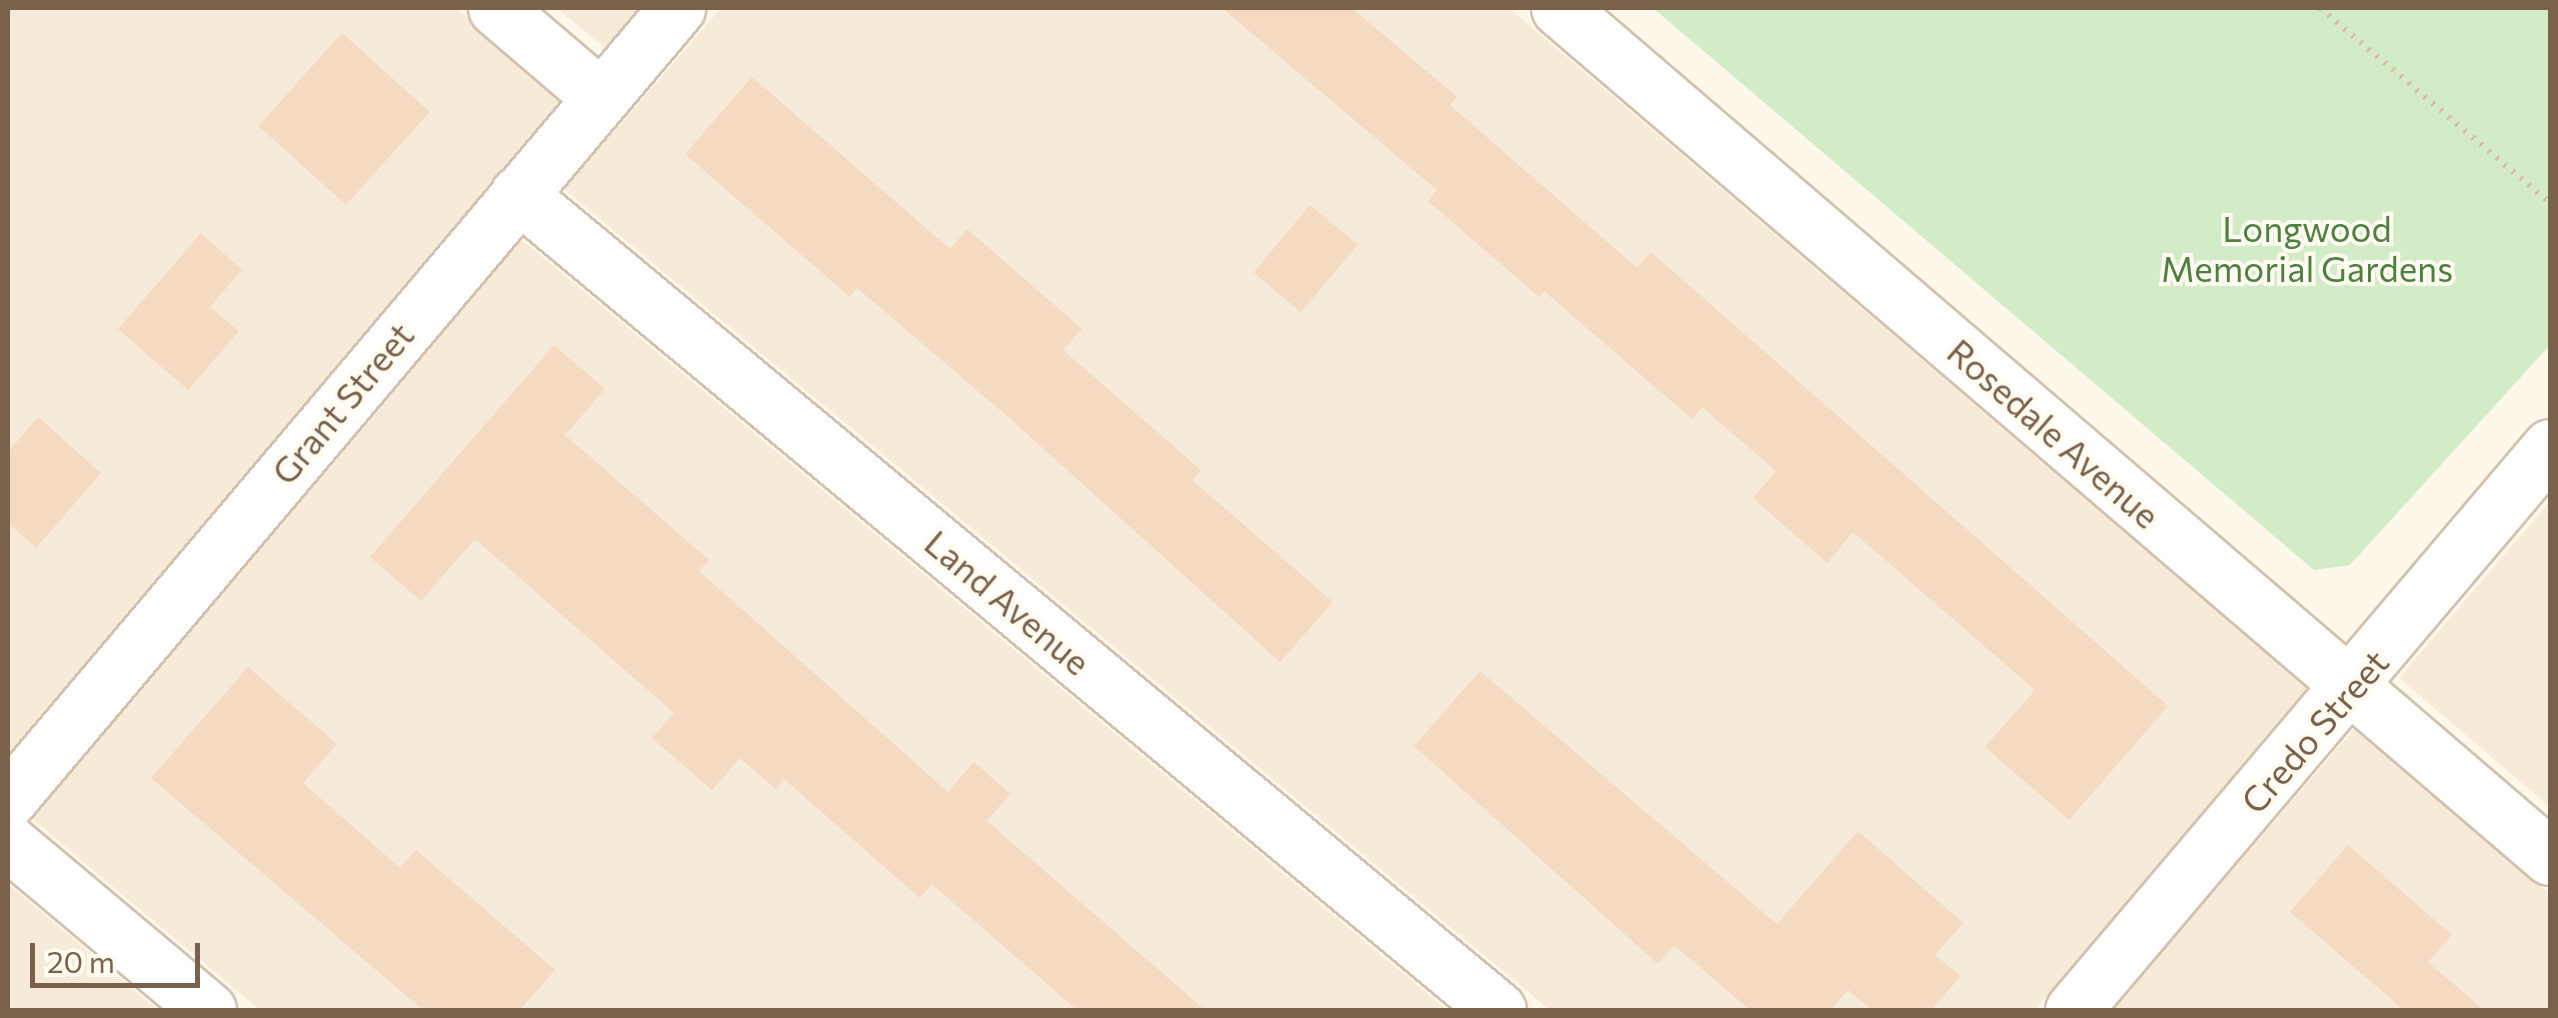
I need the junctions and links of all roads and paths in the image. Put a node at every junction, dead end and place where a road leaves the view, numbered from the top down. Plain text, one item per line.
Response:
1 (496, 8) edge
2 (677, 8) edge
3 (1558, 8) edge
4 (2320, 8) edge
5 (599, 96) junction
6 (518, 194) junction
7 (2550, 202) edge
8 (2550, 447) edge
9 (2350, 688) junction
10 (8, 800) edge
11 (8, 842) edge
12 (2550, 858) edge
13 (208, 1010) edge
14 (1498, 1010) edge
15 (2073, 1010) edge

1 - 5 street
2 - 5 street, Grant Street
3 - 9 street, Rosedale Avenue
4 - 7 path
5 - 6 street, Grant Street
6 - 10 street, Grant Street
6 - 14 street, Land Avenue
8 - 9 street, Credo Street
9 - 12 street, Rosedale Avenue
9 - 15 street, Credo Street
11 - 13 street

